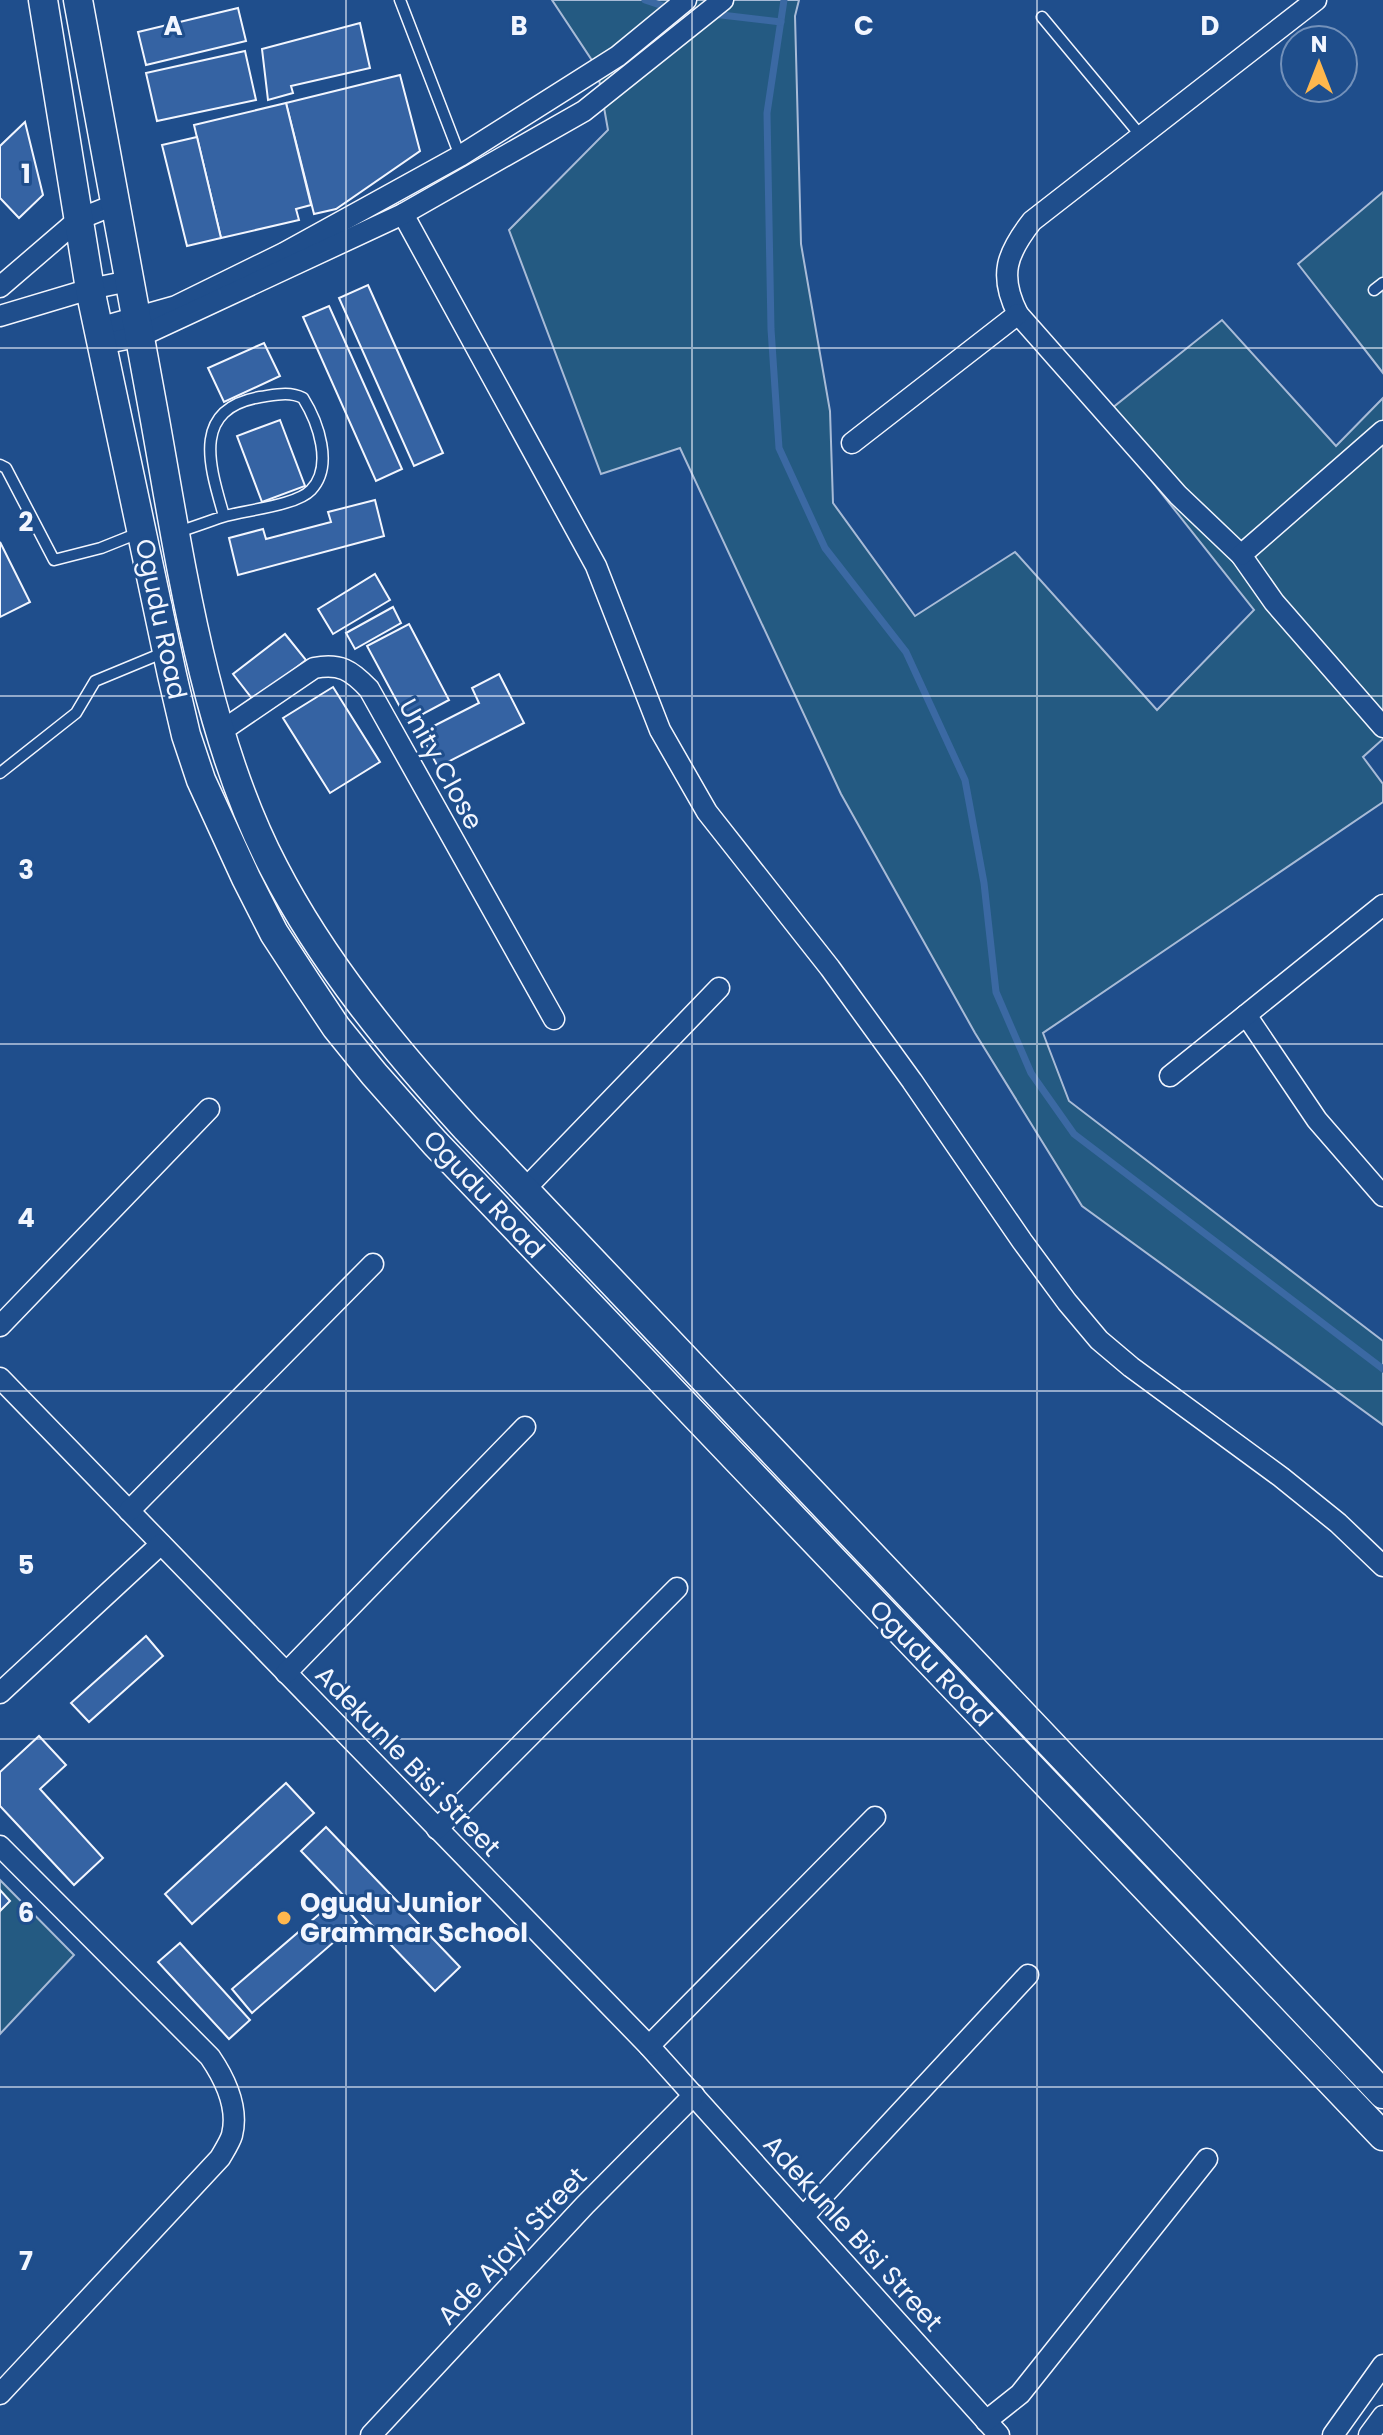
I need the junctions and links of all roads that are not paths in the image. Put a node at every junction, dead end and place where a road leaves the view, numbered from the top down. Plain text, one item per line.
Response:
1 (43, 0) edge
2 (78, 0) edge
3 (400, 0) edge
4 (686, 0) edge
5 (723, 0) edge
6 (1316, 0) edge
7 (1042, 17) dead end
8 (1141, 136) junction
9 (460, 156) junction
10 (114, 205) junction
11 (403, 214) junction
12 (79, 219) junction
13 (129, 281) junction
14 (0, 287) edge
15 (90, 289) junction
16 (1018, 314) junction
17 (0, 316) edge
18 (138, 327) junction
19 (100, 336) junction
20 (1383, 431) edge
21 (852, 443) dead end
22 (0, 465) edge
23 (224, 516) junction
24 (143, 531) junction
25 (175, 533) junction
26 (1241, 555) junction
27 (167, 651) junction
28 (1383, 727) edge
29 (220, 732) junction
30 (0, 773) edge
31 (1380, 914) edge
32 (719, 988) dead end
33 (1246, 1015) junction
34 (554, 1019) dead end
35 (1170, 1076) dead end
36 (209, 1109) dead end
37 (525, 1189) junction
38 (1383, 1196) edge
39 (373, 1264) dead end
40 (643, 1313) junction
41 (0, 1326) edge
42 (618, 1334) junction
43 (0, 1378) edge
44 (525, 1427) dead end
45 (129, 1511) junction
46 (161, 1544) junction
47 (1383, 1566) edge
48 (677, 1588) dead end
49 (286, 1673) junction
50 (0, 1693) edge
51 (875, 1817) dead end
52 (437, 1829) junction
53 (0, 1846) edge
54 (1028, 1975) dead end
55 (649, 2046) junction
56 (1383, 2094) edge
57 (694, 2095) junction
58 (1383, 2136) edge
59 (1207, 2159) dead end
60 (804, 2216) junction
61 (1383, 2365) edge
62 (0, 2394) edge
63 (1383, 2416) edge
64 (993, 2428) edge
65 (371, 2435) edge
66 (1333, 2435) edge
67 (1369, 2435) edge

1 - 12 main road, Ogudu Road
2 - 10 main road, Ogudu Road
3 - 9 lane
4 - 9 street
5 - 11 street
6 - 8 street
7 - 8 lane
8 - 16 street
9 - 18 street
10 - 12 street
10 - 13 main road, Ogudu Road
11 - 18 street
11 - 47 street
12 - 14 street
12 - 15 main road, Ogudu Road
13 - 15 street
13 - 18 main road, Ogudu Road
15 - 17 street
15 - 19 main road, Ogudu Road
16 - 21 street
16 - 26 street
18 - 19 street
18 - 25 main road, Ogudu Road
19 - 24 main road, Ogudu Road
20 - 26 street
22 - 24 lane
23 - 23 lane
23 - 25 lane
24 - 27 main road, Ogudu Road
25 - 29 main road, Ogudu Road
26 - 28 street
27 - 30 lane
27 - 42 main road, Ogudu Road
29 - 34 street, Unity Close
29 - 37 main road, Ogudu Road
31 - 33 street
32 - 37 street
33 - 35 street
33 - 38 street
36 - 41 street
37 - 40 main road, Ogudu Road
39 - 45 street
40 - 42 main road
40 - 56 main road, Ogudu Road
42 - 58 main road, Ogudu Road
43 - 45 street, Adekunle Bisi Street
44 - 49 street
45 - 46 street, Adekunle Bisi Street
46 - 49 street, Adekunle Bisi Street
46 - 50 street
48 - 52 street
49 - 52 street, Adekunle Bisi Street
51 - 55 street
52 - 55 street, Adekunle Bisi Street
53 - 62 street
54 - 60 street
55 - 57 street, Adekunle Bisi Street
57 - 60 street, Adekunle Bisi Street
57 - 65 street, Ade Ajayi Street
59 - 64 street
60 - 64 street, Adekunle Bisi Street
61 - 66 street
63 - 67 street

